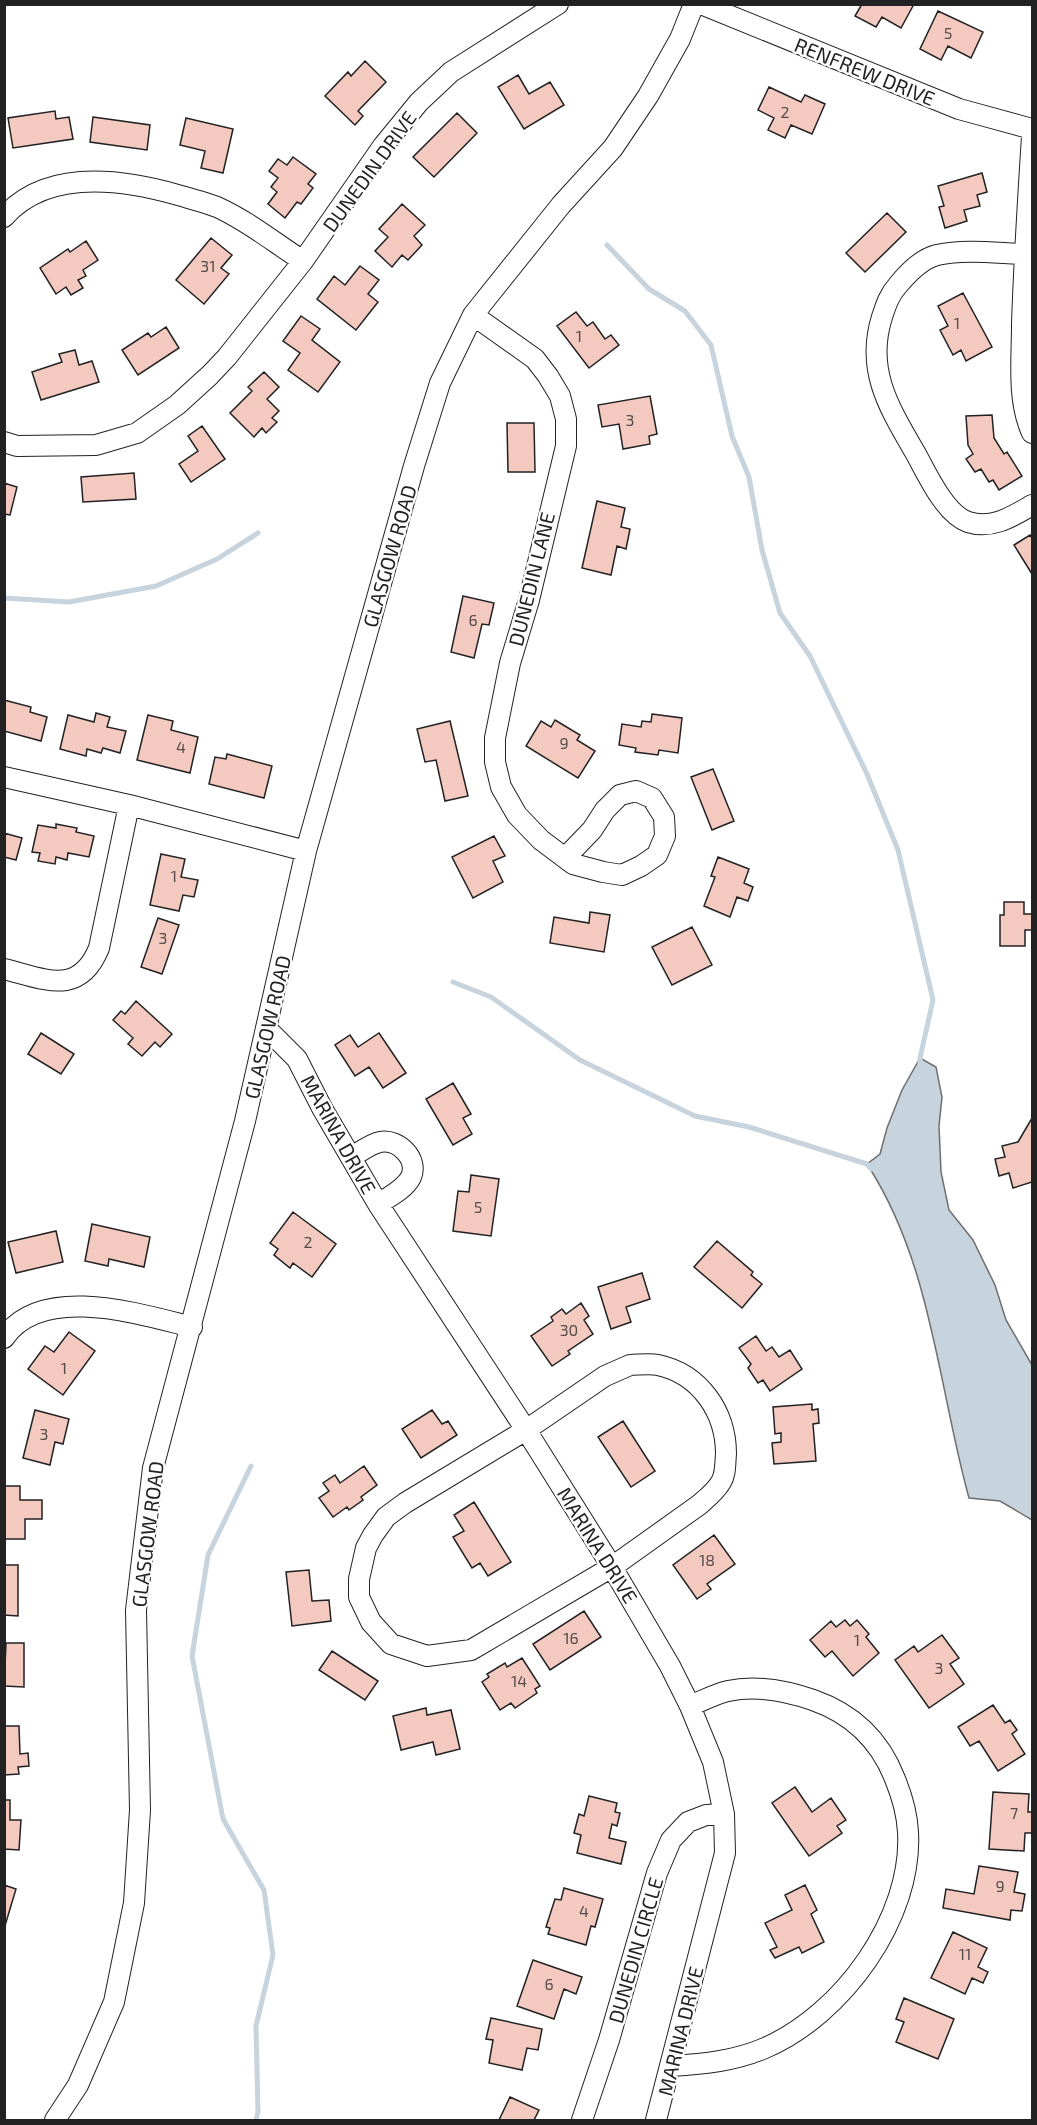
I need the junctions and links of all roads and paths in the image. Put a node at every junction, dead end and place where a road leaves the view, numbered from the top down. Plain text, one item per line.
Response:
1 (558, 4) edge
2 (694, 4) edge
3 (701, 4) edge
4 (1032, 129) edge
5 (1032, 136) edge
6 (4, 217) edge
7 (1024, 254) junction
8 (303, 261) junction
9 (473, 315) junction
10 (1032, 433) edge
11 (4, 442) edge
12 (1032, 505) edge
13 (4, 777) edge
14 (129, 805) junction
15 (306, 851) junction
16 (565, 858) junction
17 (4, 969) edge
18 (267, 1029) junction
19 (351, 1157) junction
20 (378, 1204) junction
21 (192, 1327) junction
22 (6, 1333) edge
23 (526, 1430) junction
24 (612, 1567) junction
25 (690, 1706) junction
26 (724, 1814) junction
27 (672, 2066) junction
28 (55, 2121) edge
29 (582, 2121) edge
30 (656, 2121) edge

1 - 8 street, DUNEDIN DRIVE
2 - 9 street, GLASGOW ROAD
3 - 4 street, RENFREW DRIVE
5 - 7 street
6 - 8 street
7 - 10 street
7 - 12 street
8 - 11 street, DUNEDIN DRIVE
9 - 15 street, GLASGOW ROAD
9 - 16 street, DUNEDIN LANE
13 - 14 street
14 - 15 street
14 - 17 street
15 - 18 street, GLASGOW ROAD
16 - 16 street, DUNEDIN LANE
18 - 19 street, MARINA DRIVE
18 - 21 street, GLASGOW ROAD
19 - 20 street, MARINA DRIVE
19 - 20 street
20 - 23 street, MARINA DRIVE
21 - 22 street
21 - 28 street, GLASGOW ROAD
23 - 24 street, MARINA DRIVE
23 - 24 street
23 - 24 street
24 - 25 street, MARINA DRIVE
25 - 26 street, MARINA DRIVE
25 - 27 street
26 - 27 street, MARINA DRIVE
26 - 29 street, DUNEDIN CIRCLE
27 - 30 street, MARINA DRIVE

